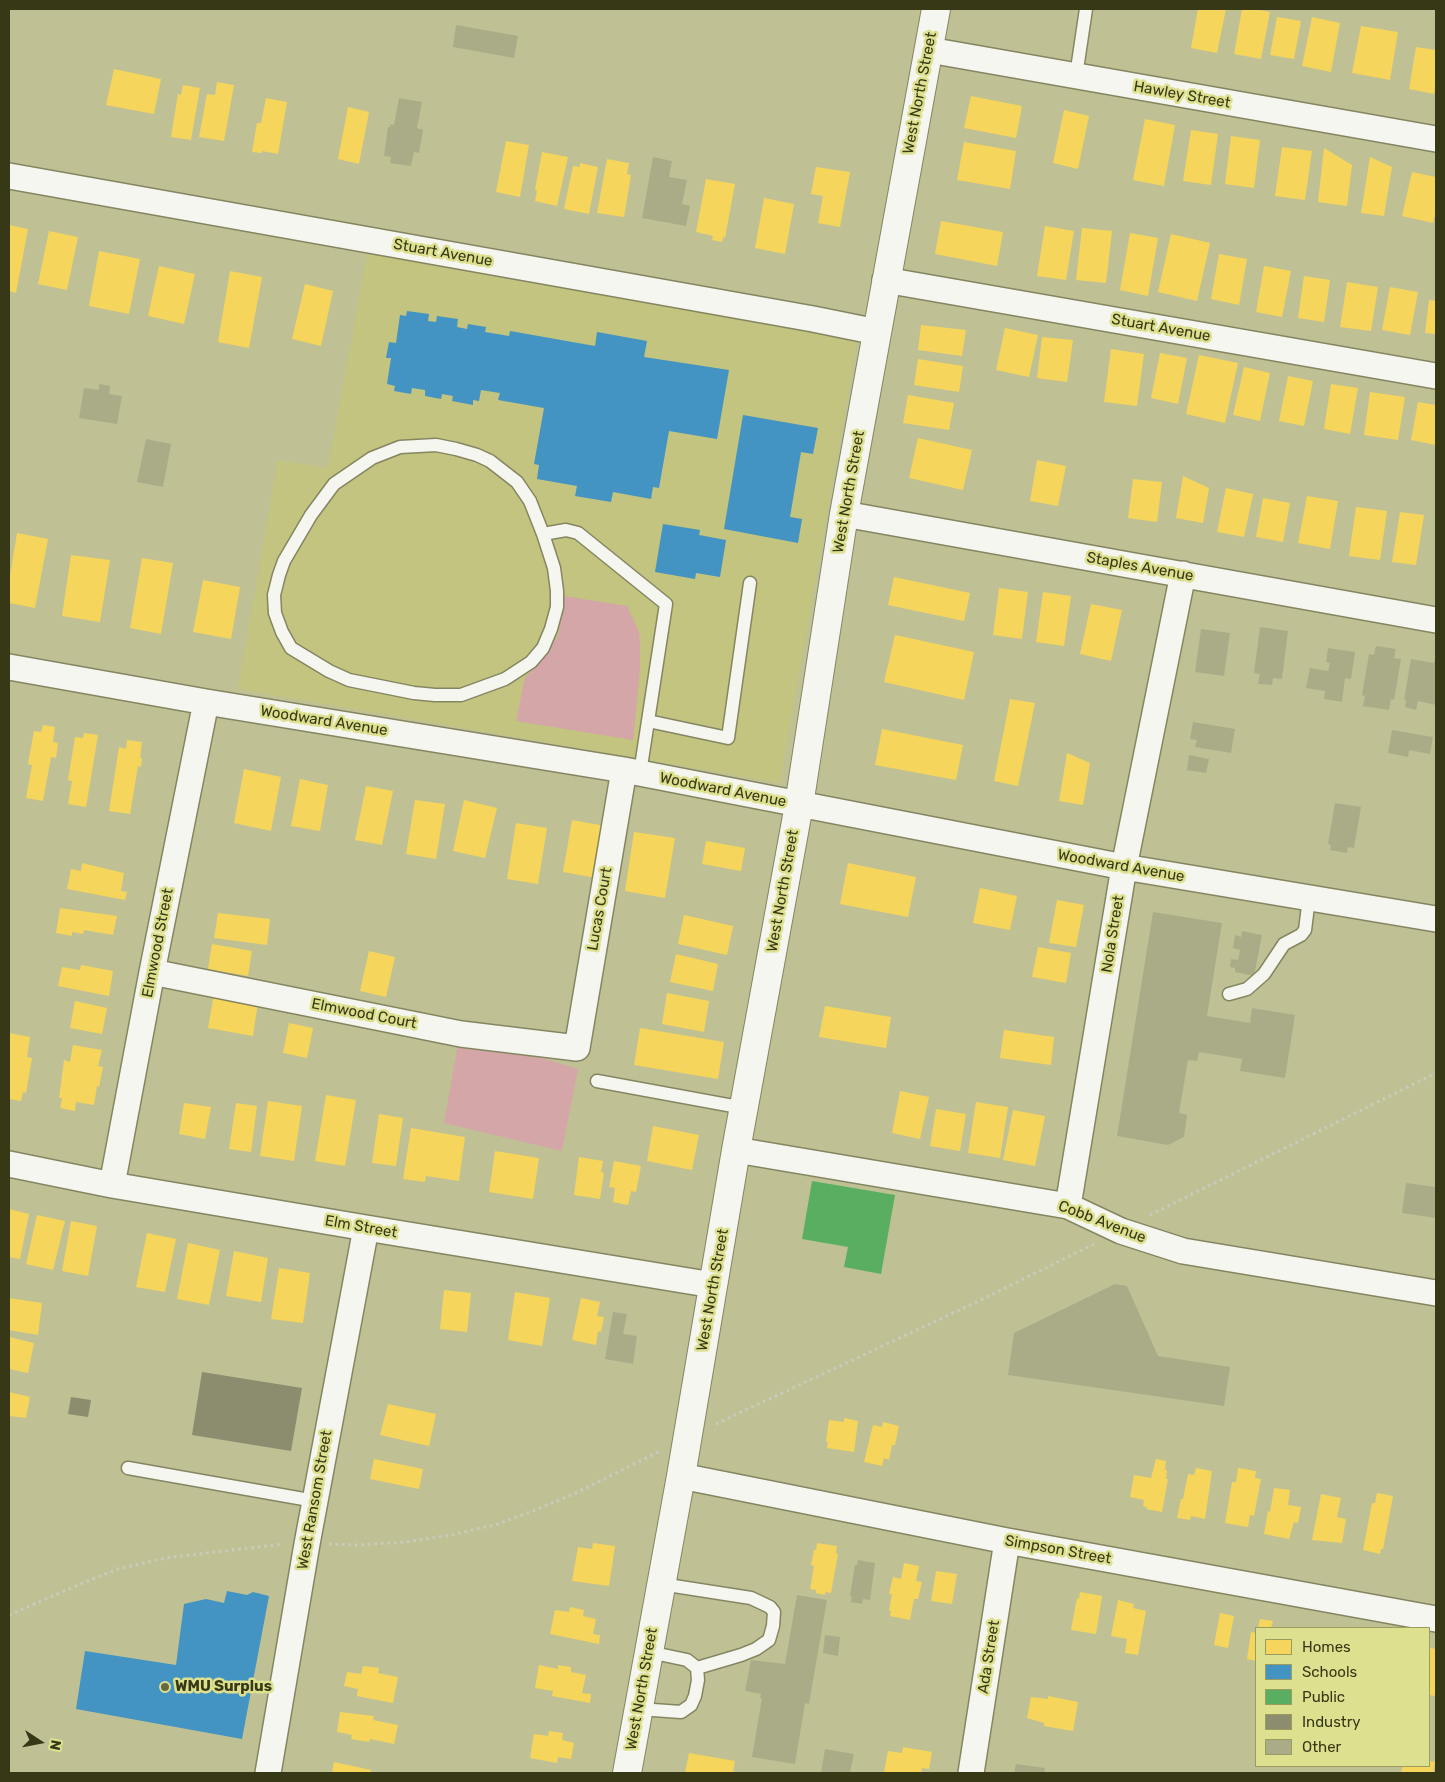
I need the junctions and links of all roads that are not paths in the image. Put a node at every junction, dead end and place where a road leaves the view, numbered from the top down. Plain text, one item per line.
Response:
1 (936, 9) edge
2 (1086, 9) edge
3 (929, 50) junction
4 (1076, 76) junction
5 (1436, 139) edge
6 (9, 176) edge
7 (886, 280) junction
8 (877, 332) junction
9 (1436, 376) edge
10 (844, 514) junction
11 (543, 534) junction
12 (1183, 574) junction
13 (750, 583) dead end
14 (1436, 620) edge
15 (9, 667) edge
16 (206, 702) junction
17 (648, 721) junction
18 (632, 772) junction
19 (799, 805) junction
20 (1124, 867) junction
21 (1310, 898) junction
22 (1436, 918) edge
23 (152, 972) junction
24 (1229, 994) dead end
25 (577, 1048) joint
26 (597, 1081) dead end
27 (744, 1108) junction
28 (736, 1150) junction
29 (9, 1164) edge
30 (112, 1185) junction
31 (1068, 1206) junction
32 (366, 1228) junction
33 (713, 1285) junction
34 (1436, 1293) edge
35 (128, 1468) dead end
36 (680, 1476) junction
37 (315, 1501) junction
38 (1008, 1541) junction
39 (661, 1584) junction
40 (1436, 1619) edge
41 (649, 1652) junction
42 (697, 1668) junction
43 (639, 1709) junction
44 (268, 1773) edge
45 (627, 1773) edge
46 (971, 1773) edge

1 - 3 street, West North Street
2 - 4 lane
3 - 4 street, Hawley Street
3 - 7 street, West North Street
4 - 5 street, Hawley Street
6 - 8 street, Stuart Avenue
7 - 8 street, West North Street
7 - 9 street, Stuart Avenue
8 - 10 street, West North Street
10 - 12 street, Staples Avenue
10 - 19 street, West North Street
11 - 11 lane
11 - 17 lane
12 - 14 street, Staples Avenue
12 - 20 street, Nola Street
13 - 17 lane
15 - 16 street, Woodward Avenue
16 - 18 street, Woodward Avenue
16 - 23 street, Elmwood Street
17 - 18 lane
18 - 19 street, Woodward Avenue
18 - 25 street, Lucas Court
19 - 20 street, Woodward Avenue
19 - 27 street, West North Street
20 - 21 street, Woodward Avenue
20 - 31 street, Nola Street
21 - 22 street, Woodward Avenue
21 - 24 lane
23 - 25 street, Elmwood Court
23 - 30 street, Elmwood Street
26 - 27 lane
27 - 28 street, West North Street
28 - 31 street, Cobb Avenue
28 - 33 street, West North Street
29 - 30 street, Elm Street
30 - 32 street, Elm Street
31 - 34 street, Cobb Avenue
32 - 33 street, Elm Street
32 - 37 street, West Ransom Street
33 - 36 street, West North Street
35 - 37 lane
36 - 38 street, Simpson Street
36 - 39 street, West North Street
37 - 44 street, West Ransom Street
38 - 40 street, Simpson Street
38 - 46 street, Ada Street
39 - 41 street, West North Street
39 - 42 lane
41 - 42 lane
41 - 43 street, West North Street
42 - 43 lane
43 - 45 street, West North Street

